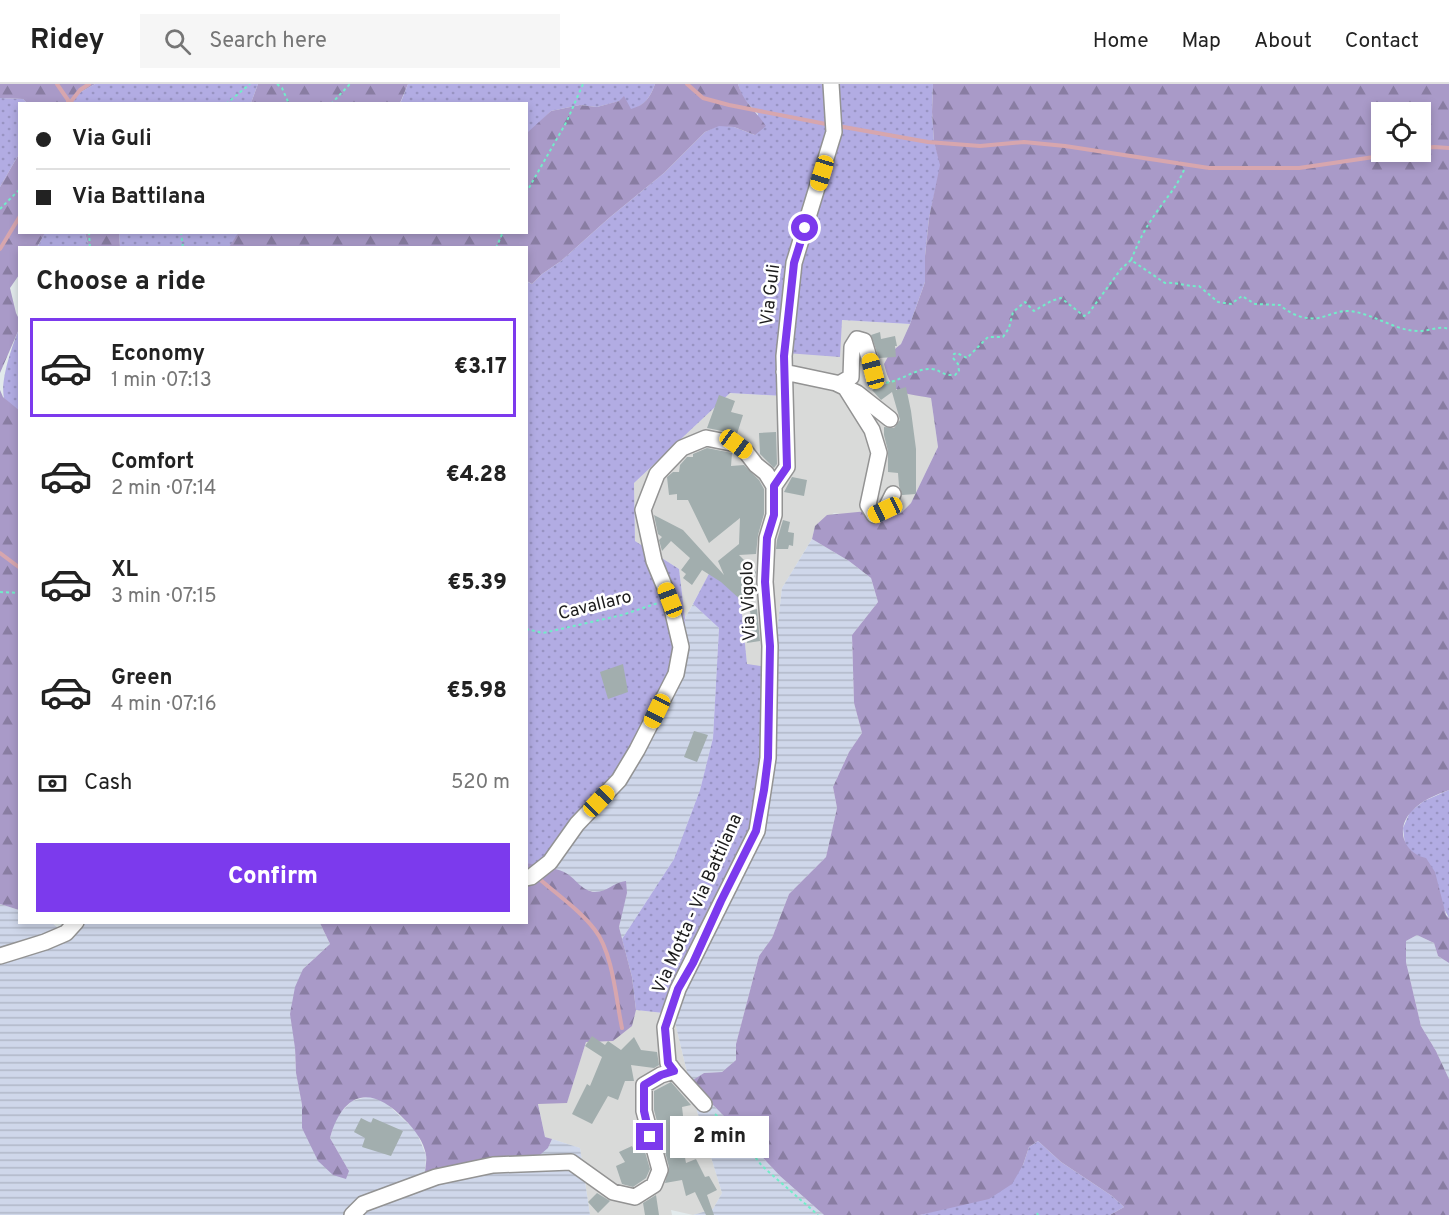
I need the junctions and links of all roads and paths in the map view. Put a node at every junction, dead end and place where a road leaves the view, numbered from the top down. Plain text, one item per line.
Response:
1 (250, 84) edge
2 (277, 84) edge
3 (350, 84) edge
4 (583, 84) edge
5 (831, 84) edge
6 (228, 102) edge
7 (288, 102) edge
8 (334, 102) edge
9 (1184, 170) dead end
10 (528, 189) edge
11 (18, 191) edge
12 (0, 209) edge
13 (1131, 260) junction
14 (1449, 329) edge
15 (784, 372) junction
16 (874, 377) joint
17 (842, 386) junction
18 (890, 419) dead end
19 (774, 486) junction
20 (893, 494) dead end
21 (0, 592) edge
22 (18, 593) edge
23 (670, 600) junction
24 (528, 629) edge
25 (769, 716) joint
26 (528, 879) edge
27 (74, 924) edge
28 (0, 956) edge
29 (674, 1071) junction
30 (704, 1104) joint
31 (351, 1215) edge
32 (818, 1215) edge

1 - 6 path
2 - 7 path
3 - 8 path
4 - 10 path
5 - 15 street, Via Guli
9 - 13 path
11 - 12 path
13 - 14 path
13 - 16 path
15 - 17 street
15 - 19 street, Via Vigolo
16 - 17 street
17 - 18 street
17 - 20 street
19 - 23 street
19 - 25 street, Via Vigolo
21 - 22 path
23 - 24 path, Cavallaro
23 - 26 street
25 - 29 street, Via Motta - Via Battilana
27 - 28 street
29 - 30 street
29 - 31 street
30 - 32 path

